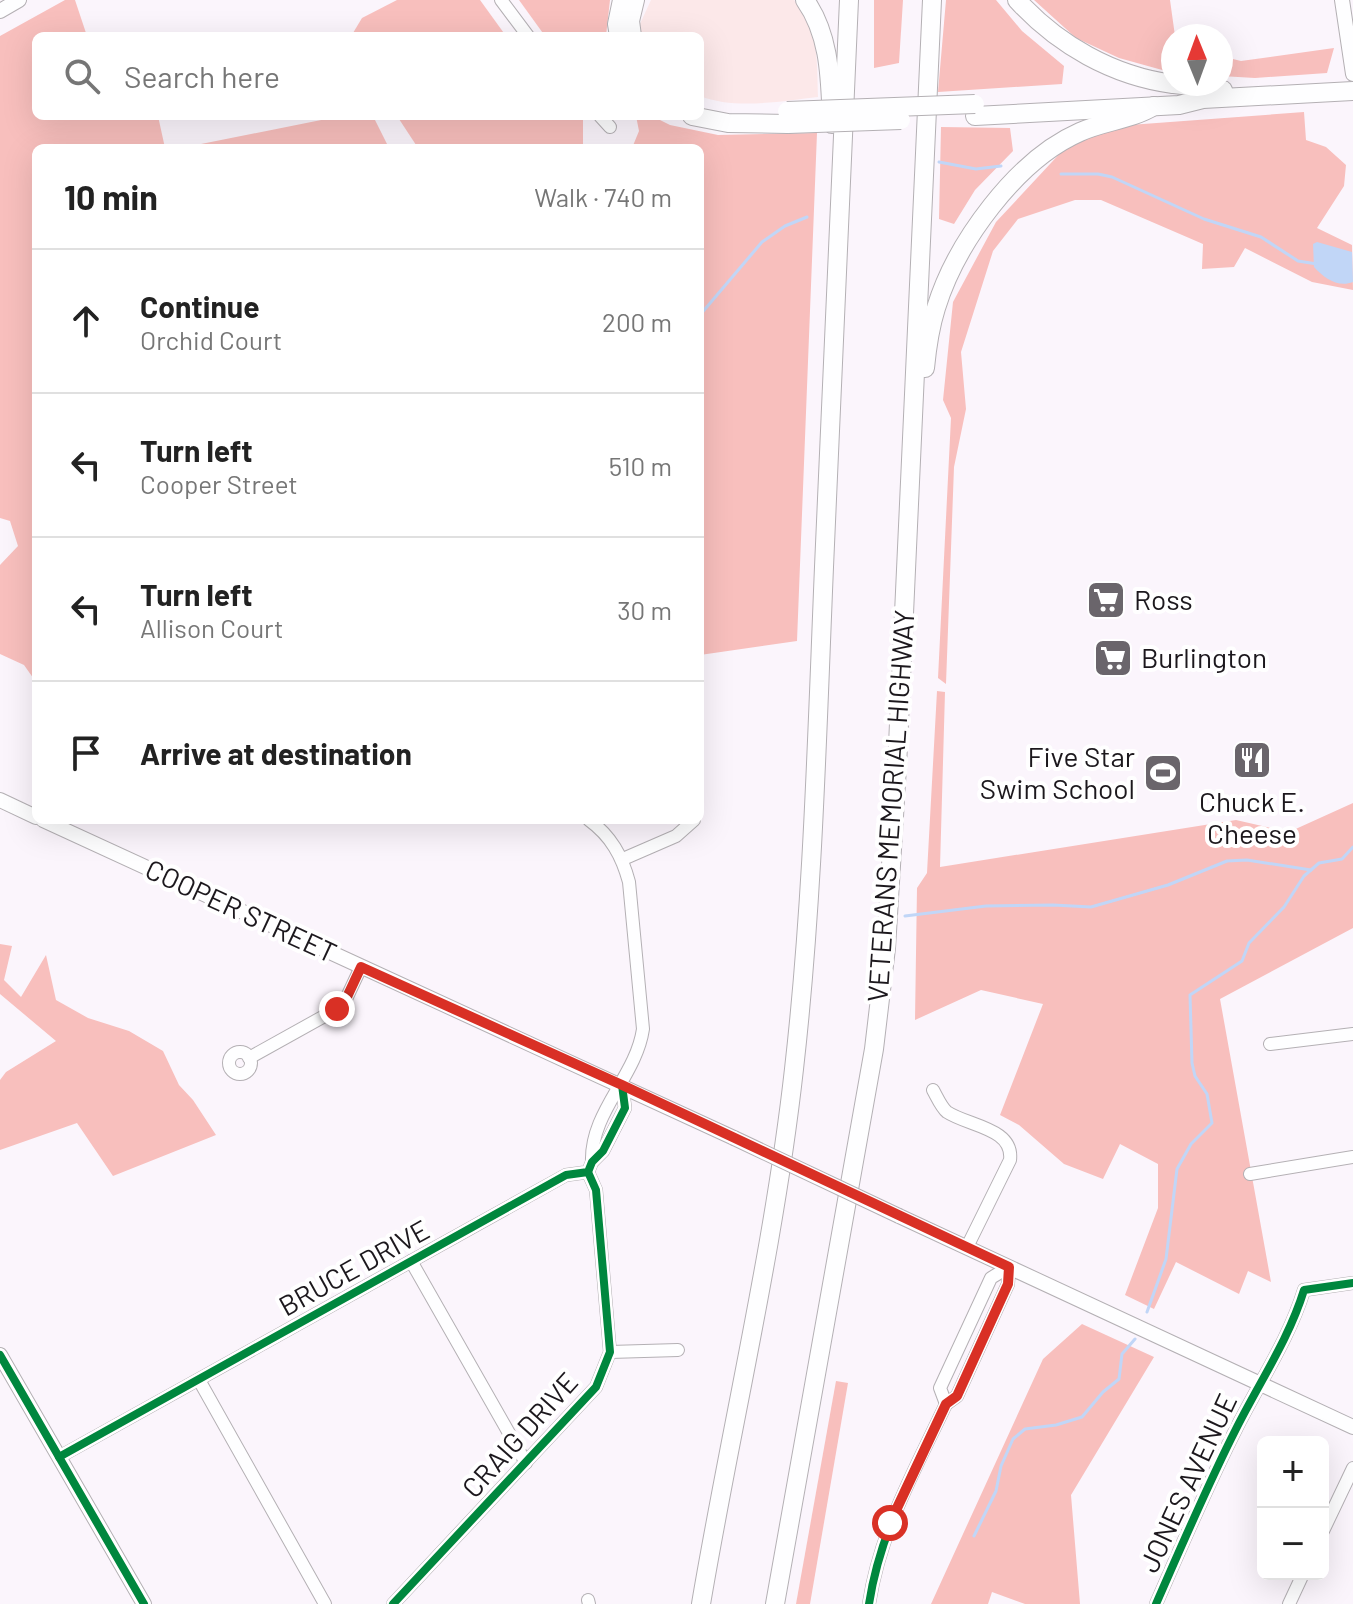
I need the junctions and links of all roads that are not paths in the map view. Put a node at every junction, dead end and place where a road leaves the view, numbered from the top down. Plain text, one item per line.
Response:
1 (19, 0) edge
2 (501, 0) edge
3 (622, 0) edge
4 (635, 0) edge
5 (805, 0) edge
6 (849, 0) edge
7 (932, 0) edge
8 (1017, 0) edge
9 (1342, 0) edge
10 (0, 11) edge
11 (525, 32) edge
12 (618, 32) edge
13 (631, 32) edge
14 (1353, 74) edge
15 (1161, 81) edge
16 (1353, 91) edge
17 (1233, 94) edge
18 (1241, 97) junction
19 (1203, 99) junction
20 (1154, 106) junction
21 (704, 108) edge
22 (975, 110) junction
23 (704, 118) edge
24 (788, 118) junction
25 (604, 120) edge
26 (610, 127) dead end
27 (840, 176) junction
28 (907, 546) junction
29 (0, 800) edge
30 (32, 815) edge
31 (52, 824) edge
32 (594, 824) edge
33 (690, 824) edge
34 (623, 859) junction
35 (361, 967) junction
36 (1352, 1039) edge
37 (1270, 1044) dead end
38 (249, 1058) dead end
39 (622, 1085) junction
40 (933, 1090) dead end
41 (1353, 1157) edge
42 (590, 1167) junction
43 (1250, 1174) dead end
44 (967, 1247) junction
45 (411, 1261) junction
46 (1009, 1267) junction
47 (1353, 1283) edge
48 (678, 1350) dead end
49 (610, 1352) junction
50 (0, 1357) edge
51 (199, 1380) junction
52 (1260, 1382) junction
53 (946, 1404) junction
54 (1353, 1427) edge
55 (59, 1457) junction
56 (526, 1463) junction
57 (1353, 1468) edge
58 (1329, 1518) edge
59 (1300, 1580) edge
60 (144, 1604) edge
61 (325, 1604) edge
62 (393, 1604) edge
63 (701, 1604) edge
64 (775, 1604) edge
65 (869, 1604) edge
66 (1156, 1604) edge
67 (1289, 1604) edge

1 - 10 main road
2 - 11 street
3 - 12 highway
4 - 13 highway
5 - 27 highway
6 - 27 highway
7 - 28 highway, VETERANS MEMORIAL HIGHWAY
8 - 15 highway
9 - 14 main road
16 - 18 highway
17 - 18 highway
18 - 19 highway
19 - 20 highway
19 - 22 highway
20 - 22 highway
20 - 28 highway
21 - 24 highway
22 - 24 highway, bridge
23 - 24 highway
25 - 26 street
27 - 63 highway
28 - 64 highway, VETERANS MEMORIAL HIGHWAY
29 - 30 main road
31 - 35 main road, COOPER STREET
32 - 34 street
33 - 34 street
34 - 39 street
35 - 38 street
35 - 39 main road, COOPER STREET
36 - 37 street
39 - 42 street
39 - 44 main road, COOPER STREET, bridge
40 - 44 street
41 - 43 street
42 - 45 street, BRUCE DRIVE
42 - 49 street, CRAIG DRIVE
44 - 46 main road, COOPER STREET
45 - 51 street, BRUCE DRIVE
45 - 56 street
46 - 52 main road, COOPER STREET
46 - 53 street
46 - 53 street
47 - 52 street, JONES AVENUE
48 - 49 street
49 - 56 street, CRAIG DRIVE
50 - 55 main road
51 - 55 street, BRUCE DRIVE
51 - 61 street
52 - 54 main road, COOPER STREET
52 - 66 street, JONES AVENUE
53 - 65 street
55 - 60 main road
56 - 62 street, CRAIG DRIVE
57 - 58 street
59 - 67 street

